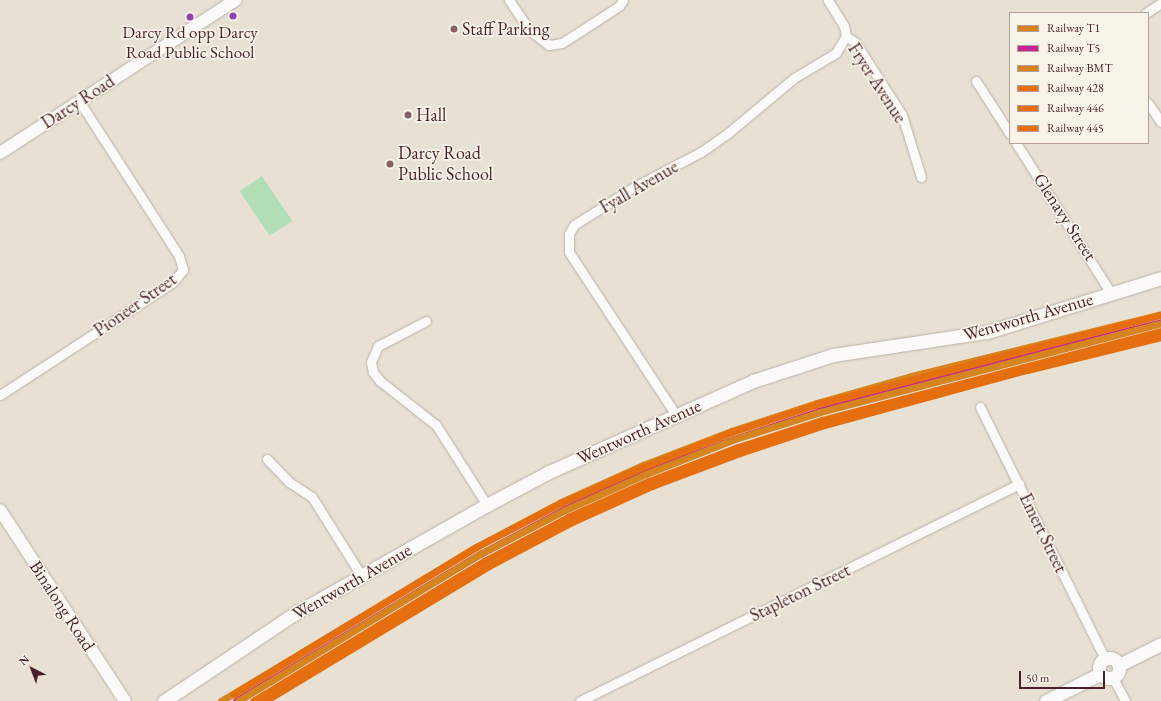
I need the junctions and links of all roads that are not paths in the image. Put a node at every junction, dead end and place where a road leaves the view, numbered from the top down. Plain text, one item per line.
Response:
1 (236, 0) edge
2 (509, 0) edge
3 (623, 0) edge
4 (828, 0) edge
5 (1161, 3) edge
6 (1148, 12) edge
7 (846, 36) junction
8 (976, 81) dead end
9 (79, 101) junction
10 (1149, 104) edge
11 (1161, 122) edge
12 (1009, 132) edge
13 (1017, 144) edge
14 (0, 153) edge
15 (921, 176) dead end
16 (1161, 278) edge
17 (1111, 293) junction
18 (426, 321) dead end
19 (0, 395) edge
20 (980, 407) dead end
21 (676, 415) junction
22 (267, 459) dead end
23 (1019, 484) junction
24 (487, 505) junction
25 (0, 510) edge
26 (361, 575) junction
27 (1161, 644) edge
28 (1105, 659) junction
29 (1119, 665) junction
30 (1100, 674) junction
31 (1113, 678) junction
32 (125, 701) edge
33 (164, 701) edge
34 (580, 701) edge
35 (1046, 701) edge
36 (1125, 701) edge

1 - 9 street, Darcy Road
2 - 3 street
4 - 7 street
5 - 6 street
7 - 15 street, Fryer Avenue
7 - 21 street, Fyall Avenue
8 - 12 street
9 - 14 street, Darcy Road
9 - 19 street, Pioneer Street
10 - 11 street
13 - 17 street, Glenavy Street
16 - 17 main road, Wentworth Avenue
17 - 21 main road, Wentworth Avenue
18 - 24 street
20 - 23 street, Emert Street
21 - 24 main road, Wentworth Avenue
22 - 26 street
23 - 28 street, Emert Street
23 - 34 street, Stapleton Street
24 - 26 main road, Wentworth Avenue
25 - 32 street, Binalong Road
26 - 33 main road, Wentworth Avenue
27 - 29 main road
28 - 29 main road
28 - 30 main road
29 - 31 main road
30 - 31 main road
30 - 35 main road
31 - 36 street

